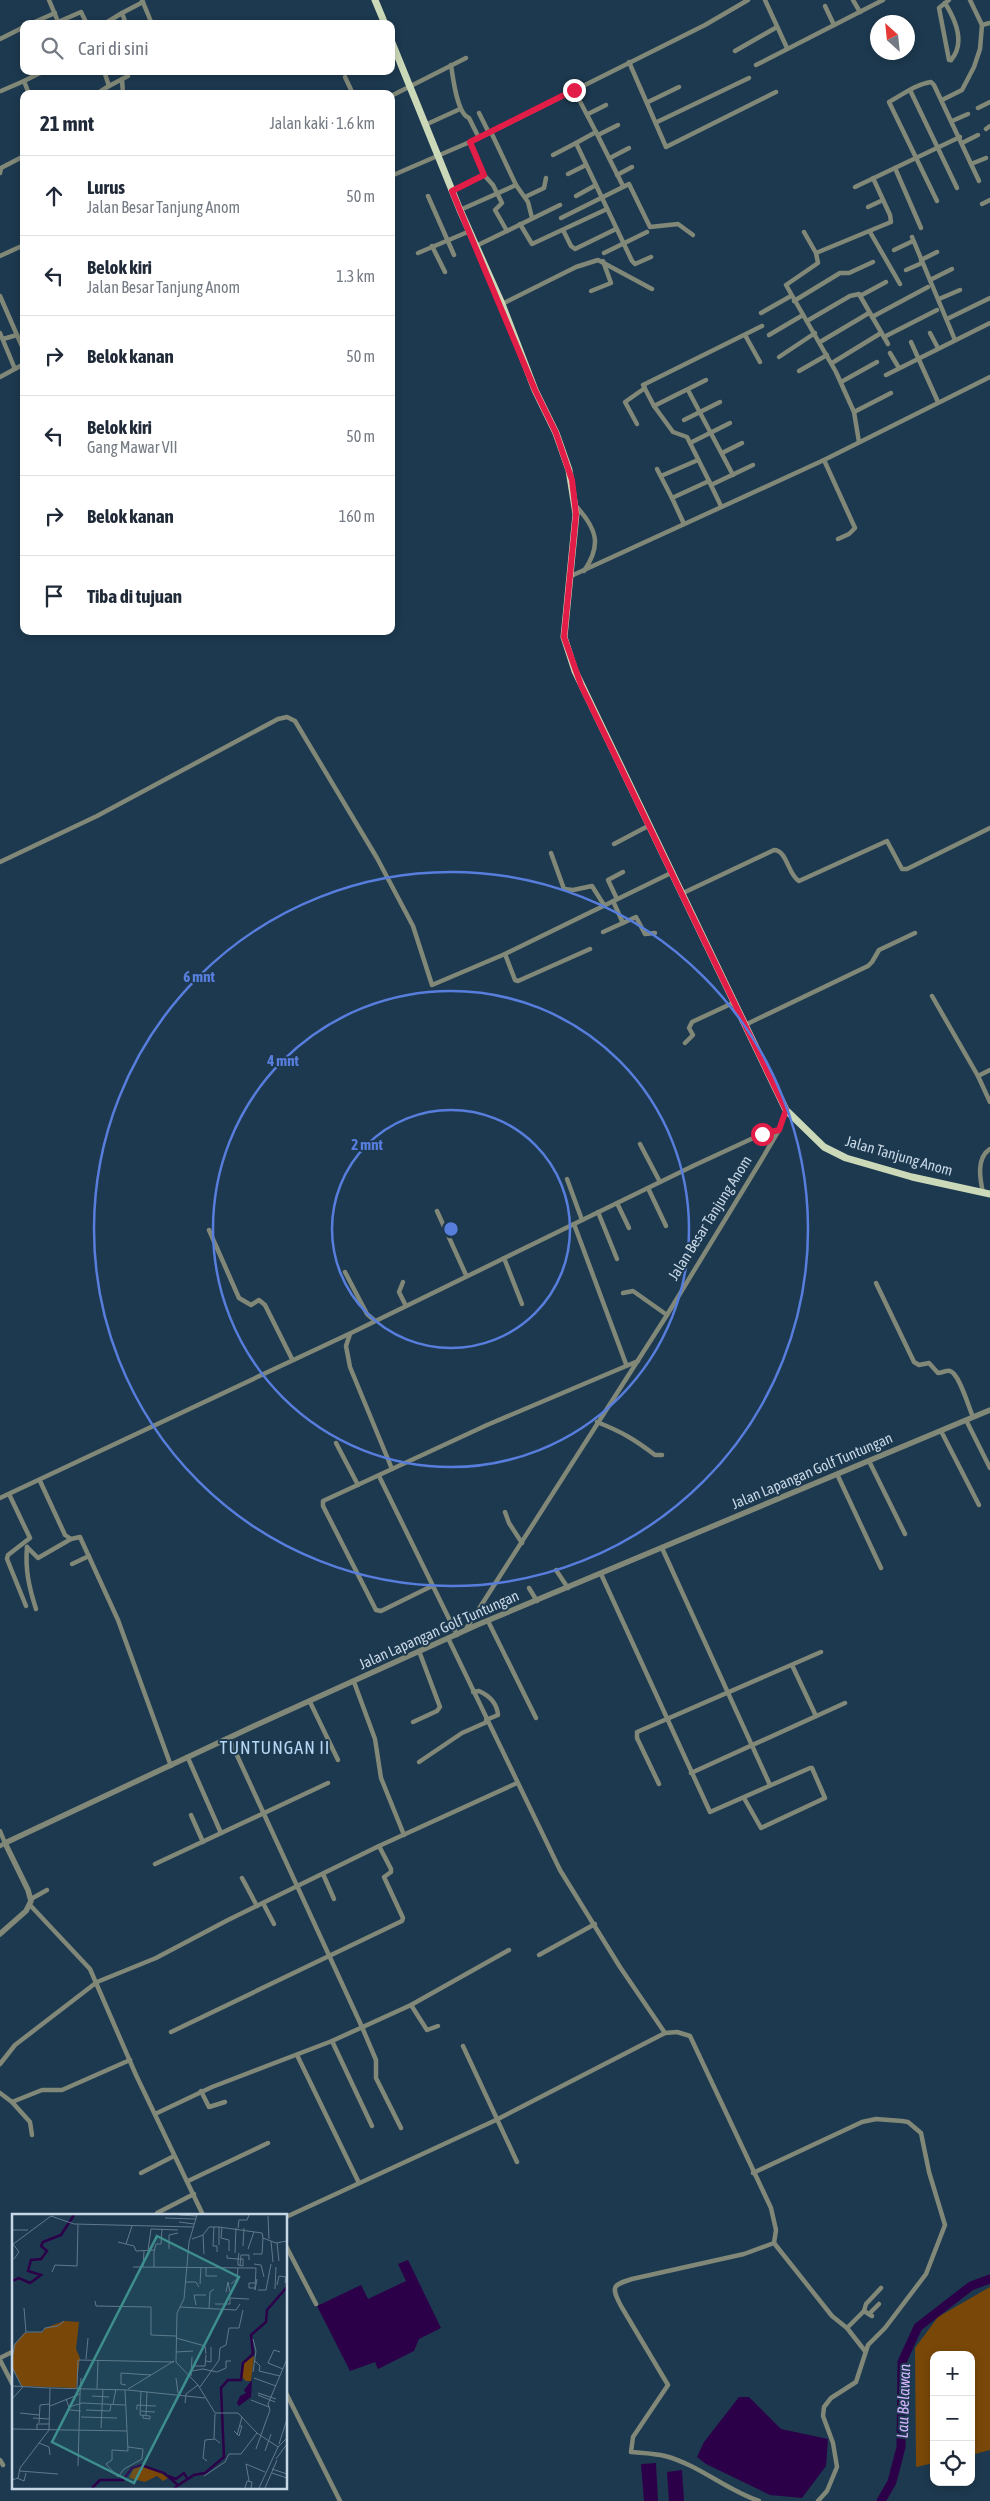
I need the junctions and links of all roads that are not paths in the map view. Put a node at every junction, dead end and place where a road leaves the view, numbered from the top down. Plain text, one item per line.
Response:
1 (49, 0) edge
2 (375, 0) edge
3 (748, 0) edge
4 (765, 0) edge
5 (853, 0) edge
6 (883, 0) edge
7 (970, 0) edge
8 (143, 1) edge
9 (947, 1) edge
10 (825, 6) dead end
11 (860, 12) junction
12 (55, 13) junction
13 (122, 13) junction
14 (39, 20) edge
15 (58, 20) edge
16 (65, 20) edge
17 (85, 20) edge
18 (111, 20) edge
19 (125, 20) edge
20 (150, 20) edge
21 (383, 20) edge
22 (990, 23) edge
23 (834, 25) junction
24 (982, 25) junction
25 (777, 27) junction
26 (20, 29) edge
27 (0, 39) edge
28 (788, 48) junction
29 (395, 49) edge
30 (735, 51) dead end
31 (466, 58) dead end
32 (629, 62) junction
33 (450, 65) junction
34 (756, 65) dead end
35 (36, 75) edge
36 (105, 75) edge
37 (128, 76) dead end
38 (344, 77) dead end
39 (749, 78) dead end
40 (122, 80) junction
41 (24, 81) junction
42 (410, 85) junction
43 (109, 86) junction
44 (679, 87) dead end
45 (27, 90) edge
46 (103, 90) edge
47 (123, 90) edge
48 (351, 90) edge
49 (574, 90) junction
50 (910, 90) junction
51 (1, 91) dead end
52 (776, 92) dead end
53 (395, 94) edge
54 (942, 100) junction
55 (648, 102) junction
56 (990, 102) edge
57 (606, 105) dead end
58 (978, 108) dead end
59 (460, 109) junction
60 (479, 113) dead end
61 (588, 114) junction
62 (968, 114) dead end
63 (952, 121) junction
64 (656, 122) junction
65 (425, 125) junction
66 (618, 125) dead end
67 (490, 132) junction
68 (597, 134) junction
69 (978, 135) dead end
70 (960, 137) junction
71 (479, 138) junction
72 (470, 142) junction
73 (576, 143) junction
74 (962, 143) junction
75 (938, 147) junction
76 (629, 148) dead end
77 (438, 155) junction
78 (553, 155) dead end
79 (20, 158) edge
80 (610, 158) junction
81 (917, 158) junction
82 (986, 158) dead end
83 (971, 164) junction
84 (586, 165) junction
85 (632, 167) dead end
86 (894, 168) junction
87 (0, 173) edge
88 (395, 174) edge
89 (568, 174) dead end
90 (484, 175) junction
91 (617, 175) junction
92 (546, 178) dead end
93 (873, 178) junction
94 (979, 181) dead end
95 (516, 185) junction
96 (596, 185) junction
97 (623, 186) junction
98 (855, 187) dead end
99 (957, 188) dead end
100 (452, 191) junction
101 (498, 193) junction
102 (428, 196) dead end
103 (576, 196) dead end
104 (602, 196) junction
105 (525, 197) junction
106 (883, 200) junction
107 (990, 200) edge
108 (938, 201) dead end
109 (982, 204) dead end
110 (560, 205) dead end
111 (868, 207) dead end
112 (607, 209) junction
113 (460, 210) junction
114 (532, 218) junction
115 (560, 218) dead end
116 (520, 224) junction
117 (920, 228) dead end
118 (616, 229) junction
119 (563, 230) junction
120 (470, 231) junction
121 (507, 231) junction
122 (647, 232) dead end
123 (804, 232) dead end
124 (870, 232) junction
125 (693, 235) dead end
126 (449, 239) junction
127 (624, 244) junction
128 (432, 246) junction
129 (476, 246) junction
130 (20, 248) edge
131 (894, 250) dead end
132 (937, 252) dead end
133 (418, 253) dead end
134 (604, 253) dead end
135 (816, 253) junction
136 (454, 255) dead end
137 (0, 256) edge
138 (651, 257) dead end
139 (602, 261) junction
140 (922, 261) junction
141 (873, 262) dead end
142 (952, 269) dead end
143 (906, 270) dead end
144 (445, 272) dead end
145 (930, 280) junction
146 (886, 282) dead end
147 (900, 284) dead end
148 (928, 287) dead end
149 (652, 289) dead end
150 (960, 290) dead end
151 (591, 291) dead end
152 (0, 296) edge
153 (791, 296) junction
154 (860, 296) junction
155 (990, 298) edge
156 (794, 300) junction
157 (938, 300) junction
158 (502, 304) junction
159 (937, 310) dead end
160 (761, 313) dead end
161 (803, 315) junction
162 (870, 315) junction
163 (947, 319) junction
164 (807, 321) junction
165 (990, 323) edge
166 (762, 326) dead end
167 (0, 333) edge
168 (930, 333) dead end
169 (815, 334) junction
170 (17, 335) junction
171 (745, 335) junction
172 (769, 335) dead end
173 (883, 335) junction
174 (3, 340) junction
175 (955, 340) junction
176 (20, 342) edge
177 (820, 342) junction
178 (911, 342) dead end
179 (888, 344) dead end
180 (938, 348) junction
181 (890, 353) dead end
182 (828, 355) junction
183 (780, 357) dead end
184 (919, 357) junction
185 (760, 362) dead end
186 (877, 362) dead end
187 (832, 363) junction
188 (20, 366) edge
189 (899, 368) junction
190 (15, 369) junction
191 (799, 371) dead end
192 (1, 374) edge
193 (886, 375) dead end
194 (990, 377) edge
195 (706, 380) dead end
196 (841, 382) junction
197 (645, 388) junction
198 (688, 390) junction
199 (891, 392) dead end
200 (720, 402) dead end
201 (938, 402) junction
202 (654, 406) junction
203 (701, 411) junction
204 (854, 412) junction
205 (684, 420) dead end
206 (637, 424) dead end
207 (730, 424) dead end
208 (712, 433) junction
209 (859, 442) junction
210 (690, 443) junction
211 (742, 443) dead end
212 (722, 453) junction
213 (698, 460) junction
214 (824, 460) junction
215 (753, 465) dead end
216 (656, 469) dead end
217 (733, 475) junction
218 (661, 476) junction
219 (710, 483) junction
220 (672, 498) junction
221 (576, 506) junction
222 (721, 506) junction
223 (684, 524) junction
224 (838, 539) dead end
225 (583, 572) junction
226 (571, 576) junction
227 (650, 825) junction
228 (990, 828) edge
229 (614, 844) dead end
230 (551, 854) dead end
231 (0, 862) edge
232 (623, 872) dead end
233 (673, 872) junction
234 (683, 894) junction
235 (615, 900) junction
236 (604, 905) junction
237 (623, 923) junction
238 (603, 932) dead end
239 (655, 933) dead end
240 (915, 933) dead end
241 (590, 949) dead end
242 (505, 954) junction
243 (932, 996) dead end
244 (735, 1002) junction
245 (747, 1024) junction
246 (685, 1043) dead end
247 (990, 1070) edge
248 (978, 1076) junction
249 (990, 1102) edge
250 (786, 1110) junction
251 (779, 1130) junction
252 (640, 1144) dead end
253 (990, 1149) edge
254 (567, 1179) dead end
255 (660, 1182) junction
256 (648, 1188) junction
257 (987, 1194) edge
258 (616, 1204) junction
259 (437, 1211) dead end
260 (598, 1212) junction
261 (582, 1220) junction
262 (574, 1224) junction
263 (666, 1226) dead end
264 (629, 1228) dead end
265 (209, 1230) dead end
266 (504, 1258) junction
267 (617, 1258) dead end
268 (345, 1272) dead end
269 (466, 1275) junction
270 (403, 1282) dead end
271 (876, 1283) dead end
272 (623, 1292) dead end
273 (522, 1304) dead end
274 (406, 1306) junction
275 (666, 1315) junction
276 (374, 1320) junction
277 (351, 1333) junction
278 (292, 1359) junction
279 (638, 1361) junction
280 (626, 1364) junction
281 (990, 1410) edge
282 (970, 1419) junction
283 (597, 1422) junction
284 (941, 1431) junction
285 (336, 1443) dead end
286 (662, 1455) dead end
287 (869, 1461) junction
288 (990, 1468) edge
289 (392, 1469) junction
290 (837, 1474) junction
291 (379, 1476) junction
292 (40, 1481) junction
293 (358, 1485) junction
294 (9, 1494) junction
295 (0, 1498) edge
296 (979, 1505) dead end
297 (505, 1512) dead end
298 (905, 1534) dead end
299 (71, 1539) junction
300 (522, 1544) junction
301 (27, 1545) junction
302 (662, 1548) junction
303 (89, 1556) junction
304 (72, 1564) dead end
305 (881, 1568) dead end
306 (556, 1570) dead end
307 (601, 1574) junction
308 (432, 1586) junction
309 (529, 1588) dead end
310 (568, 1588) junction
311 (538, 1601) junction
312 (26, 1606) dead end
313 (36, 1610) dead end
314 (488, 1621) junction
315 (465, 1631) junction
316 (457, 1635) junction
317 (448, 1638) junction
318 (419, 1651) junction
319 (821, 1652) dead end
320 (792, 1666) junction
321 (354, 1682) junction
322 (473, 1692) junction
323 (728, 1693) junction
324 (310, 1702) junction
325 (845, 1702) dead end
326 (816, 1716) junction
327 (536, 1718) dead end
328 (486, 1721) junction
329 (667, 1721) junction
330 (413, 1722) dead end
331 (230, 1738) junction
332 (752, 1745) junction
333 (188, 1758) junction
334 (338, 1760) dead end
335 (419, 1762) dead end
336 (171, 1766) junction
337 (691, 1773) junction
338 (328, 1783) dead end
339 (518, 1783) junction
340 (659, 1784) dead end
341 (770, 1785) junction
342 (744, 1798) junction
343 (265, 1813) junction
344 (191, 1815) dead end
345 (0, 1831) edge
346 (221, 1833) junction
347 (404, 1835) junction
348 (203, 1842) junction
349 (3, 1844) edge
350 (379, 1846) junction
351 (154, 1864) dead end
352 (323, 1874) junction
353 (242, 1878) dead end
354 (297, 1887) junction
355 (47, 1890) dead end
356 (334, 1899) dead end
357 (31, 1902) junction
358 (263, 1903) junction
359 (257, 1906) junction
360 (274, 1924) dead end
361 (595, 1924) junction
362 (0, 1934) edge
363 (509, 1950) dead end
364 (539, 1955) dead end
365 (329, 1956) junction
366 (97, 1982) junction
367 (411, 2005) junction
368 (362, 2026) junction
369 (438, 2026) dead end
370 (171, 2032) dead end
371 (665, 2033) junction
372 (332, 2041) junction
373 (463, 2046) dead end
374 (297, 2055) junction
375 (130, 2060) junction
376 (0, 2064) edge
377 (201, 2091) junction
378 (0, 2093) edge
379 (12, 2102) junction
380 (225, 2102) dead end
381 (155, 2114) junction
382 (496, 2120) junction
383 (372, 2126) dead end
384 (401, 2128) dead end
385 (32, 2135) dead end
386 (268, 2143) dead end
387 (174, 2156) junction
388 (517, 2162) dead end
389 (141, 2173) dead end
390 (753, 2173) junction
391 (188, 2181) junction
392 (359, 2183) junction
393 (194, 2194) junction
394 (157, 2213) dead end
395 (203, 2214) edge
396 (288, 2216) edge
397 (774, 2243) junction
398 (288, 2250) edge
399 (881, 2288) dead end
400 (316, 2304) dead end
401 (879, 2304) dead end
402 (869, 2314) junction
403 (847, 2328) junction
404 (865, 2351) junction
405 (12, 2352) edge
406 (0, 2359) edge
407 (12, 2383) edge
408 (288, 2397) edge
409 (340, 2501) edge
410 (759, 2501) edge
411 (818, 2501) edge

1 - 12 street
2 - 21 main road
3 - 32 street
4 - 25 street
5 - 11 street
6 - 11 street
7 - 24 street
8 - 13 street
8 - 20 street
9 - 9 street
10 - 23 street
11 - 23 street
12 - 14 street
12 - 15 street
13 - 18 street
13 - 19 street
16 - 17 street
22 - 24 street
23 - 28 street
24 - 54 street
25 - 28 street
25 - 30 street
26 - 27 street
28 - 34 street
29 - 42 main road
31 - 33 street
32 - 49 street
32 - 55 street
33 - 42 street
33 - 59 street
35 - 41 street
36 - 43 street
37 - 40 street
38 - 48 street
39 - 64 street
40 - 43 street
40 - 47 street
41 - 45 street
41 - 51 street
42 - 53 street
42 - 65 main road
43 - 46 street
44 - 55 street
49 - 61 street
49 - 67 street
50 - 54 street
50 - 75 street
50 - 81 street
52 - 64 street
54 - 63 street
55 - 64 street
56 - 58 street
57 - 61 street
59 - 65 street
59 - 71 street
60 - 67 street
61 - 68 street
62 - 63 street
63 - 70 street
65 - 77 main road
66 - 68 street
67 - 71 street
67 - 95 street
68 - 73 street
68 - 80 street
69 - 74 street
70 - 74 street
70 - 75 street
71 - 72 street
72 - 77 street
72 - 90 street
73 - 78 street
73 - 84 street
74 - 83 street
75 - 81 street
75 - 99 street
76 - 80 street
77 - 88 street
77 - 100 main road
79 - 87 street
80 - 91 street
81 - 86 street
81 - 108 street
82 - 83 street
83 - 94 street
84 - 89 street
84 - 96 street
85 - 91 street
86 - 93 street
86 - 117 street
90 - 100 street
90 - 101 street
91 - 97 street
92 - 105 street
93 - 98 street
93 - 106 street
95 - 101 street
95 - 105 street
96 - 103 street
96 - 104 street
97 - 104 street
97 - 125 street
100 - 113 main road
101 - 113 street
101 - 121 street
102 - 126 street
104 - 112 street
104 - 115 street
105 - 114 street
106 - 111 street
106 - 124 street
107 - 109 street
110 - 114 street
112 - 118 street
112 - 119 street
113 - 120 main road
114 - 116 street
116 - 119 street
116 - 121 street
118 - 119 street
118 - 127 street
120 - 126 street
120 - 129 main road
121 - 129 street
122 - 127 street
123 - 135 street
124 - 135 street
124 - 147 street
126 - 128 street
126 - 136 street
127 - 134 street
127 - 138 street
128 - 133 street
128 - 144 street
129 - 158 main road
130 - 137 street
131 - 140 street
132 - 140 street
135 - 153 street
139 - 149 street
139 - 151 street
139 - 158 street
140 - 143 street
140 - 145 street
141 - 156 street
142 - 145 street
145 - 157 street
146 - 154 street
148 - 162 street
150 - 157 street
152 - 170 street
153 - 156 street
153 - 160 street
154 - 162 street
154 - 164 street
155 - 163 street
156 - 161 street
157 - 163 street
158 - 221 main road
159 - 173 street
161 - 164 street
161 - 172 street
162 - 173 street
162 - 177 street
163 - 175 street
164 - 169 street
165 - 175 street
166 - 171 street
167 - 174 street
168 - 180 street
169 - 177 street
169 - 183 street
170 - 174 street
170 - 176 street
171 - 185 street
171 - 197 street
173 - 179 street
173 - 187 street
174 - 190 street
175 - 180 street
177 - 182 street
178 - 184 street
180 - 184 street
181 - 189 street
182 - 187 street
182 - 191 street
184 - 189 street
184 - 201 street
186 - 196 street
187 - 196 street
188 - 190 street
189 - 193 street
190 - 192 street
194 - 201 street
195 - 198 street
196 - 204 street
197 - 202 street
197 - 206 street
198 - 202 street
198 - 203 street
199 - 204 street
200 - 203 street
201 - 209 street
202 - 210 street
203 - 205 street
203 - 208 street
204 - 209 street
207 - 208 street
208 - 210 street
208 - 212 street
209 - 214 street
210 - 213 street
211 - 212 street
212 - 217 street
213 - 218 street
213 - 219 street
214 - 222 street
214 - 224 street
215 - 217 street
216 - 218 street
217 - 219 street
218 - 220 street
219 - 220 street
219 - 222 street
220 - 223 street
221 - 225 street
221 - 226 main road
222 - 223 street
223 - 225 street
225 - 226 street
226 - 227 main road
227 - 229 street
227 - 233 main road
228 - 234 street
230 - 236 street
231 - 242 street
232 - 235 street
233 - 234 main road
233 - 235 street
234 - 244 main road
235 - 236 street
235 - 237 street
236 - 242 street
237 - 238 street
237 - 239 street
240 - 245 street
241 - 242 street
243 - 248 street
244 - 245 main road
244 - 246 street
245 - 250 main road
247 - 248 street
248 - 249 street
250 - 251 street, Jalan Besar Tanjung Anom
250 - 257 main road, Jalan Tanjung Anom
251 - 255 street
251 - 275 street, Jalan Besar Tanjung Anom
252 - 255 street
253 - 257 street
254 - 261 street
255 - 256 street
256 - 258 street
256 - 263 street
258 - 260 street
258 - 264 street
259 - 269 street
260 - 261 street
260 - 267 street
261 - 262 street
262 - 266 street
262 - 280 street
265 - 278 street
266 - 269 street
266 - 273 street
268 - 276 street
269 - 274 street
270 - 274 street
271 - 282 street
272 - 275 street
274 - 276 street
275 - 279 street, Jalan Besar Tanjung Anom
276 - 277 street
277 - 278 street
277 - 289 street
278 - 292 street
279 - 280 street
279 - 283 street, Jalan Besar Tanjung Anom
280 - 289 street
281 - 282 street, Jalan Lapangan Golf Tuntungan
282 - 284 street, Jalan Lapangan Golf Tuntungan
282 - 288 street
283 - 286 street
283 - 300 street, Jalan Besar Tanjung Anom
284 - 287 street, Jalan Lapangan Golf Tuntungan
284 - 296 street
285 - 293 street
287 - 290 street, Jalan Lapangan Golf Tuntungan
287 - 298 street
289 - 291 street
290 - 302 street, Jalan Lapangan Golf Tuntungan
290 - 305 street
291 - 293 street
291 - 308 street
292 - 294 street
292 - 299 street
293 - 308 street
294 - 295 street
294 - 301 street
297 - 300 street
299 - 301 street
299 - 303 street
300 - 315 street, Jalan Besar Tanjung Anom
301 - 312 street
301 - 313 street
302 - 307 street, Jalan Lapangan Golf Tuntungan
302 - 323 street
303 - 304 street
303 - 336 street
306 - 310 street
307 - 310 street, Jalan Lapangan Golf Tuntungan
307 - 329 street
308 - 316 street
309 - 311 street
310 - 311 street, Jalan Lapangan Golf Tuntungan
311 - 314 street, Jalan Lapangan Golf Tuntungan
314 - 315 street, Jalan Lapangan Golf Tuntungan
314 - 327 street
315 - 316 street, Jalan Lapangan Golf Tuntungan
316 - 317 street, Jalan Lapangan Golf Tuntungan
317 - 318 street, Jalan Lapangan Golf Tuntungan
317 - 322 street
318 - 321 street, Jalan Lapangan Golf Tuntungan
318 - 330 street
319 - 320 street
320 - 323 street
320 - 326 street
321 - 324 street, Jalan Lapangan Golf Tuntungan
321 - 347 street
322 - 328 street
322 - 328 street
323 - 329 street
323 - 332 street
324 - 331 street, Jalan Lapangan Golf Tuntungan
324 - 334 street
325 - 326 street
326 - 332 street
328 - 335 street
328 - 339 street
329 - 337 street
329 - 340 street
331 - 333 street, Jalan Lapangan Golf Tuntungan
331 - 343 street
332 - 337 street
332 - 341 street
333 - 336 street, Jalan Lapangan Golf Tuntungan
333 - 346 street
336 - 349 street, Jalan Lapangan Golf Tuntungan
337 - 342 street
338 - 343 street
339 - 347 street
339 - 361 street
341 - 342 street
341 - 342 street
343 - 346 street
343 - 354 street
344 - 348 street
345 - 349 street
346 - 348 street
347 - 350 street
348 - 351 street
349 - 357 street
350 - 352 street
350 - 365 street
352 - 354 street
352 - 356 street
353 - 359 street
354 - 358 street
354 - 365 street
355 - 357 street
357 - 362 street
357 - 366 street
358 - 359 street
358 - 360 street
359 - 366 street
361 - 364 street
361 - 371 street
363 - 367 street
365 - 368 street
365 - 370 street
366 - 375 street
366 - 376 street
367 - 368 street
367 - 369 street
368 - 372 street
368 - 384 street
371 - 382 street
371 - 390 street
372 - 374 street
372 - 383 street
373 - 382 street
374 - 377 street
374 - 392 street
375 - 379 street
375 - 381 street
377 - 380 street
377 - 381 street
378 - 379 street
379 - 385 street
381 - 387 street
382 - 388 street
382 - 392 street
386 - 391 street
387 - 389 street
387 - 391 street
390 - 397 street
390 - 404 street
391 - 393 street
392 - 396 street
393 - 394 street
393 - 395 street
397 - 403 street
397 - 410 street
398 - 400 street
399 - 402 street
401 - 402 street
402 - 403 street
403 - 404 street
404 - 411 street
405 - 406 street
406 - 407 street
408 - 409 street

